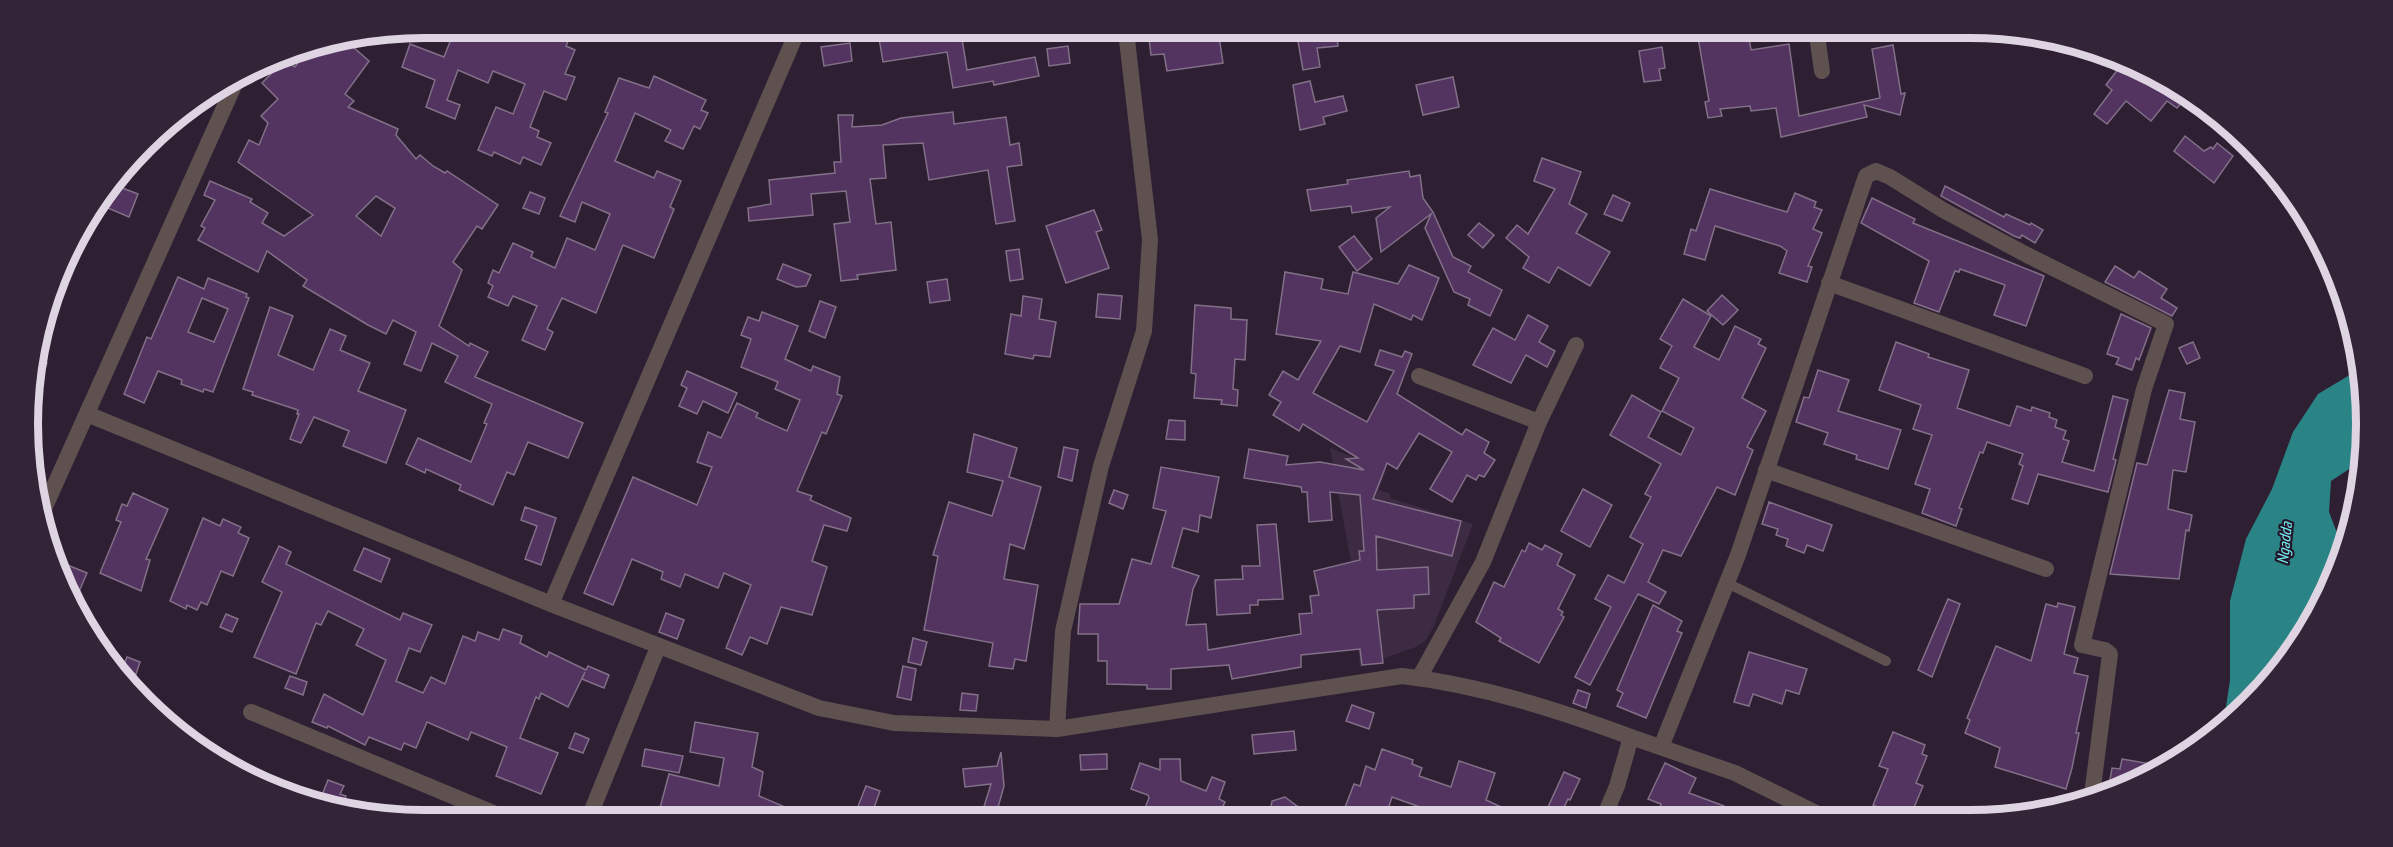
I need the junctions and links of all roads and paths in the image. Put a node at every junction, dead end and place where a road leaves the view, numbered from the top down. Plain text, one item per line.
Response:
1 (794, 38) edge
2 (1127, 38) edge
3 (1817, 38) edge
4 (1821, 71) dead end
5 (233, 87) edge
6 (1829, 283) junction
7 (1576, 345) dead end
8 (1419, 376) dead end
9 (2085, 376) dead end
10 (87, 414) junction
11 (1539, 422) junction
12 (1766, 470) junction
13 (46, 503) edge
14 (2046, 569) dead end
15 (1727, 583) junction
16 (551, 604) junction
17 (658, 647) junction
18 (1886, 661) dead end
19 (1419, 678) junction
20 (250, 712) dead end
21 (1057, 729) junction
22 (1631, 737) junction
23 (1661, 747) junction
24 (2093, 789) edge
25 (486, 810) edge
26 (592, 810) edge
27 (1607, 810) edge
28 (1810, 810) edge

1 - 16 street
2 - 21 street
3 - 4 street
5 - 10 street
6 - 9 street
6 - 12 street
6 - 24 street
7 - 11 street
8 - 11 street
10 - 13 street
10 - 16 street
11 - 19 street
12 - 14 street
12 - 15 street
15 - 18 lane
15 - 23 street
16 - 17 street
17 - 21 street
17 - 26 street
19 - 21 street
19 - 22 street
20 - 25 street
22 - 23 street
22 - 27 street
23 - 28 street

